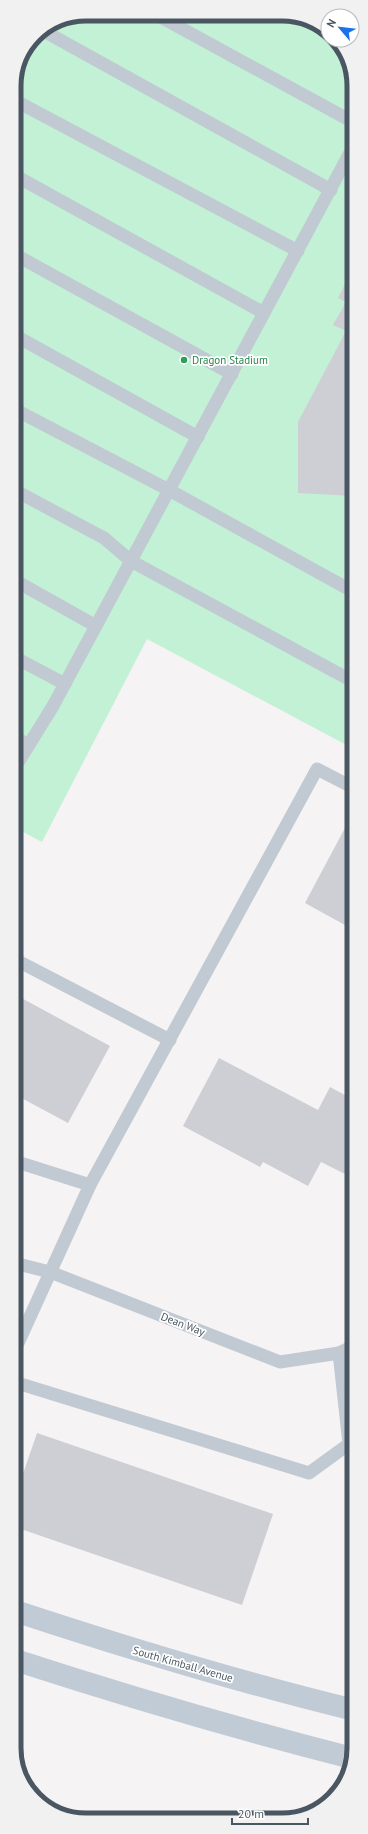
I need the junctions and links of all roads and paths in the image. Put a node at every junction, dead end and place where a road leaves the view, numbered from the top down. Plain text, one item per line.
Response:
1 (168, 21) edge
2 (48, 33) edge
3 (21, 104) edge
4 (347, 119) edge
5 (347, 158) edge
6 (21, 179) edge
7 (330, 190) junction
8 (298, 251) junction
9 (21, 258) edge
10 (264, 313) junction
11 (21, 339) edge
12 (232, 374) junction
13 (21, 413) edge
14 (198, 437) junction
15 (169, 490) junction
16 (21, 494) edge
17 (131, 561) junction
18 (21, 584) edge
19 (347, 588) edge
20 (96, 626) junction
21 (21, 661) edge
22 (347, 678) edge
23 (65, 684) junction
24 (21, 741) edge
25 (29, 745) junction
26 (21, 758) edge
27 (347, 784) edge
28 (21, 963) edge
29 (170, 1040) junction
30 (21, 1163) edge
31 (90, 1185) junction
32 (21, 1265) edge
33 (50, 1272) junction
34 (21, 1336) edge
35 (347, 1349) edge
36 (339, 1353) junction
37 (21, 1384) edge
38 (347, 1426) edge
39 (347, 1445) edge
40 (21, 1613) edge
41 (21, 1662) edge
42 (347, 1708) edge
43 (346, 1757) edge

1 - 4 lane
2 - 7 lane
3 - 8 lane
5 - 7 lane
6 - 10 lane
7 - 8 lane
8 - 10 lane
9 - 12 lane
10 - 12 lane
11 - 14 lane
12 - 14 lane
13 - 15 lane
14 - 15 lane
15 - 17 lane
15 - 19 lane
16 - 17 lane
17 - 20 lane
17 - 22 lane
18 - 20 lane
20 - 23 lane
21 - 23 lane
23 - 25 lane
24 - 25 lane
25 - 26 lane
27 - 29 lane
28 - 29 lane
29 - 31 lane
30 - 31 lane
31 - 33 lane
32 - 33 lane, Dean Way
33 - 34 lane
33 - 36 lane, Dean Way
35 - 36 lane, Dean Way
36 - 38 lane
37 - 39 lane
40 - 42 main road, South Kimball Avenue
41 - 43 main road

